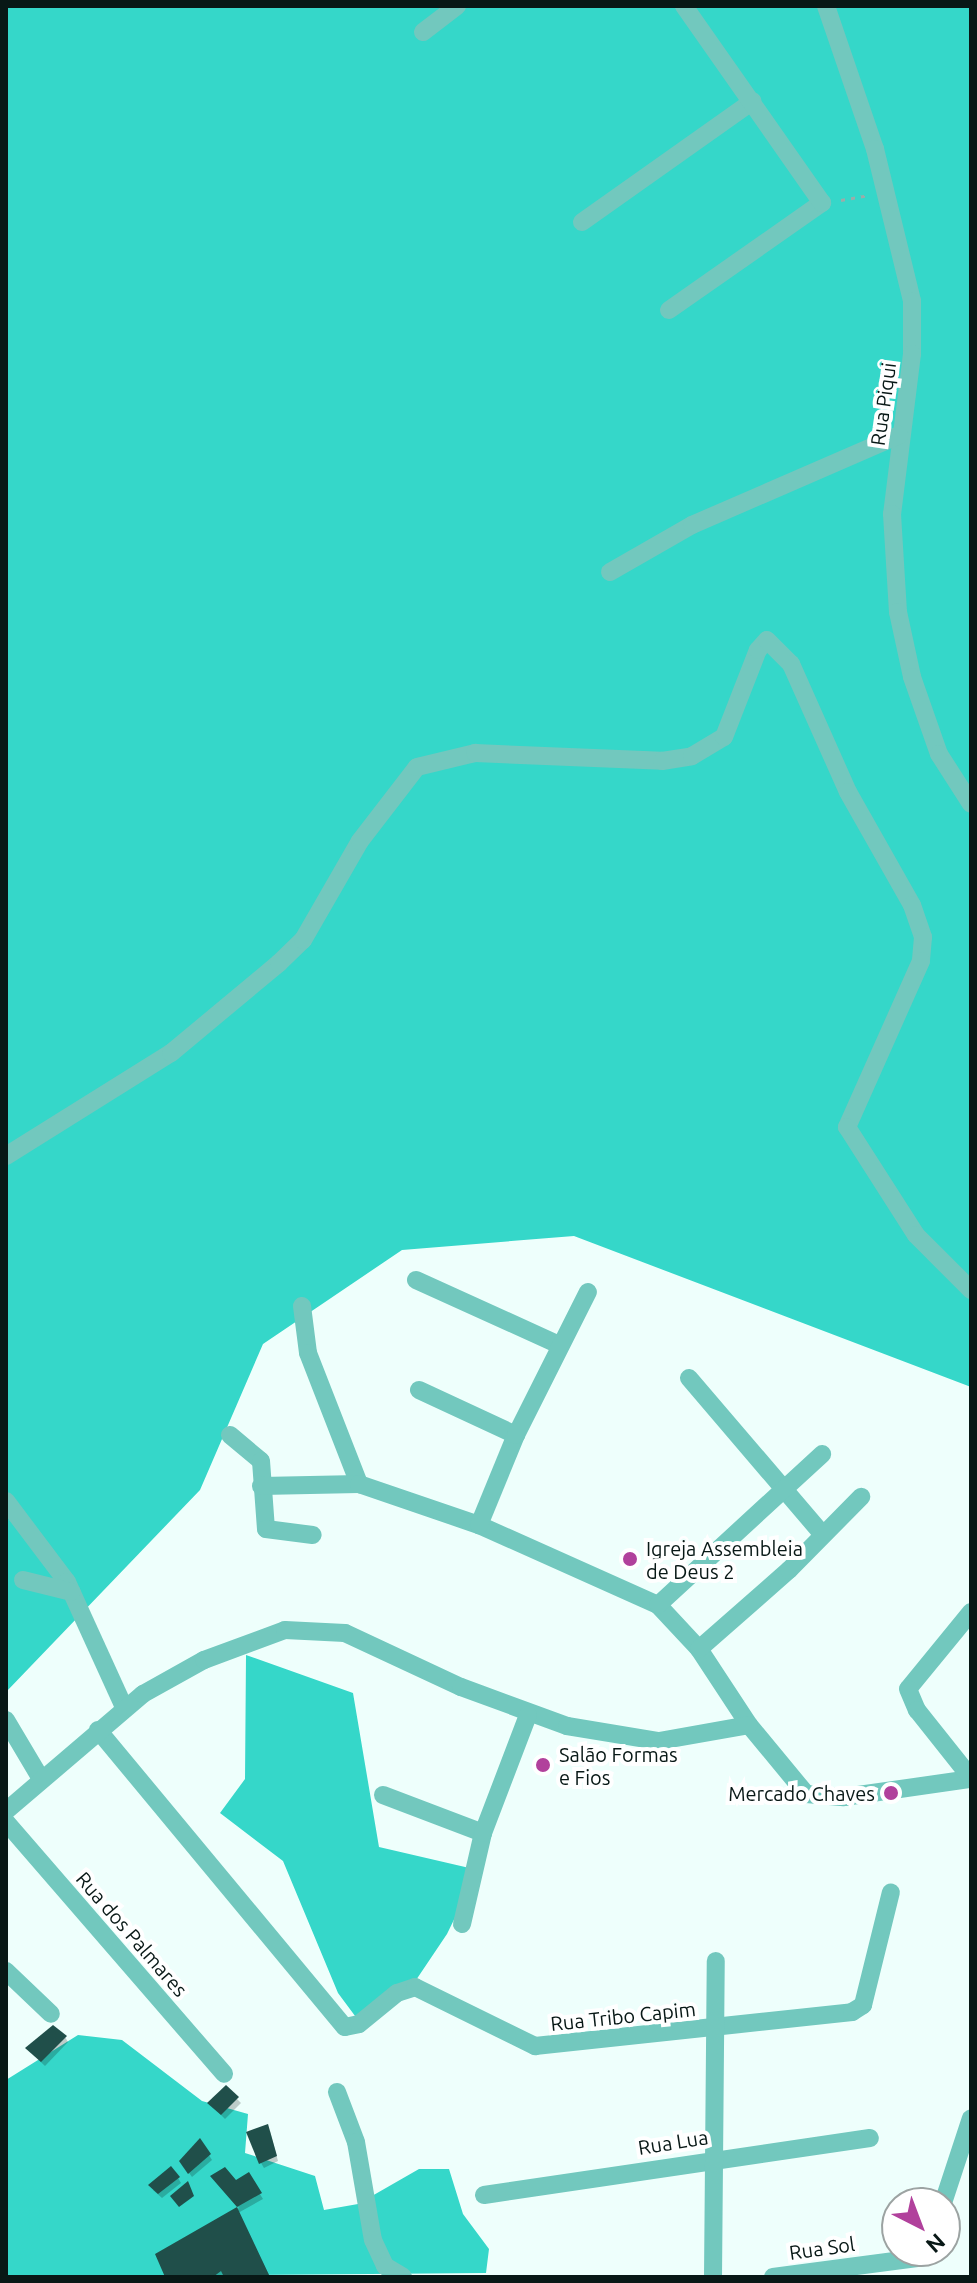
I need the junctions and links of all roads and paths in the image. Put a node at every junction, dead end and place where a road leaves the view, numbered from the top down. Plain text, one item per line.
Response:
1 (457, 6) edge
2 (684, 6) edge
3 (826, 6) edge
4 (423, 32) dead end
5 (753, 101) junction
6 (886, 192) junction
7 (822, 203) junction
8 (582, 222) dead end
9 (669, 310) dead end
10 (899, 435) junction
11 (610, 572) dead end
12 (971, 804) edge
13 (6, 1156) edge
14 (416, 1280) dead end
15 (971, 1290) edge
16 (588, 1292) dead end
17 (302, 1306) dead end
18 (559, 1345) junction
19 (689, 1378) dead end
20 (419, 1390) dead end
21 (230, 1435) dead end
22 (516, 1435) junction
23 (822, 1454) dead end
24 (359, 1484) junction
25 (261, 1486) junction
26 (788, 1488) junction
27 (861, 1497) dead end
28 (6, 1501) edge
29 (479, 1525) junction
30 (313, 1535) dead end
31 (823, 1535) junction
32 (23, 1580) dead end
33 (72, 1592) junction
34 (658, 1605) junction
35 (971, 1612) edge
36 (699, 1649) junction
37 (124, 1707) junction
38 (528, 1715) junction
39 (6, 1720) edge
40 (749, 1725) junction
41 (98, 1730) junction
42 (41, 1779) junction
43 (971, 1779) edge
44 (383, 1795) dead end
45 (6, 1811) edge
46 (6, 1822) edge
47 (483, 1833) junction
48 (891, 1892) dead end
49 (462, 1924) dead end
50 (716, 1961) dead end
51 (6, 1971) edge
52 (51, 2014) dead end
53 (714, 2029) junction
54 (224, 2074) dead end
55 (337, 2092) dead end
56 (971, 2118) edge
57 (870, 2138) dead end
58 (714, 2157) junction
59 (948, 2187) edge
60 (484, 2195) dead end
61 (881, 2261) edge
62 (400, 2276) edge
63 (713, 2277) edge
64 (773, 2277) edge

1 - 4 street
2 - 5 street
3 - 6 street, Rua Piqui
5 - 7 street
5 - 8 street
6 - 7 path
6 - 10 street, Rua Piqui
7 - 9 street
10 - 11 street
10 - 12 street, Rua Piqui
13 - 15 street
14 - 18 street
16 - 18 street
17 - 24 street
18 - 22 street
19 - 26 street
20 - 22 street
21 - 25 street
22 - 29 street
23 - 26 street
24 - 25 street
24 - 29 street
25 - 30 street
26 - 31 street
26 - 34 street
27 - 31 street
28 - 33 street
29 - 34 street
31 - 36 street
32 - 33 street
33 - 37 street
34 - 36 street
35 - 43 street
36 - 40 street
37 - 38 street
37 - 41 street
38 - 40 street
38 - 47 street
39 - 42 street
40 - 43 street
41 - 42 street
41 - 53 street, Rua Tribo Capim
42 - 45 street
44 - 47 street
46 - 54 street, Rua dos Palmares
47 - 49 street
48 - 53 street, Rua Tribo Capim
50 - 53 street
51 - 52 street
53 - 58 street
55 - 62 street
56 - 59 street
57 - 58 street, Rua Lua
58 - 60 street, Rua Lua
58 - 63 street
61 - 64 street, Rua Sol

